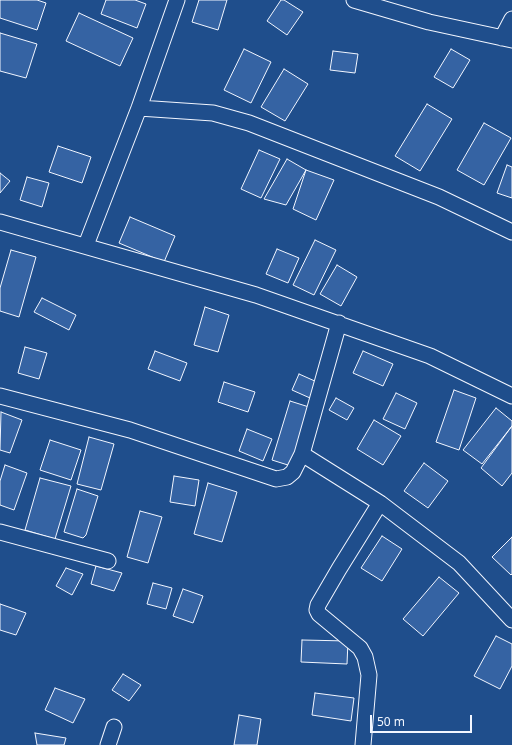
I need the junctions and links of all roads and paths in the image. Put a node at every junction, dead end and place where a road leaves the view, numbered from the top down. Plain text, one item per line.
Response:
1 (177, 0) edge
2 (354, 0) edge
3 (512, 19) edge
4 (507, 39) edge
5 (139, 108) junction
6 (0, 222) edge
7 (512, 232) edge
8 (86, 245) junction
9 (339, 323) junction
10 (0, 396) edge
11 (512, 396) edge
12 (302, 454) junction
13 (380, 503) junction
14 (0, 532) edge
15 (108, 561) dead end
16 (512, 620) edge
17 (114, 727) dead end
18 (108, 745) edge
19 (363, 745) edge

1 - 5 street
2 - 4 street
3 - 4 street
5 - 7 street
5 - 8 street
6 - 8 street
8 - 9 street
9 - 11 street
9 - 12 street
10 - 12 street
12 - 13 street
13 - 16 street
13 - 19 street
14 - 15 street
17 - 18 street

